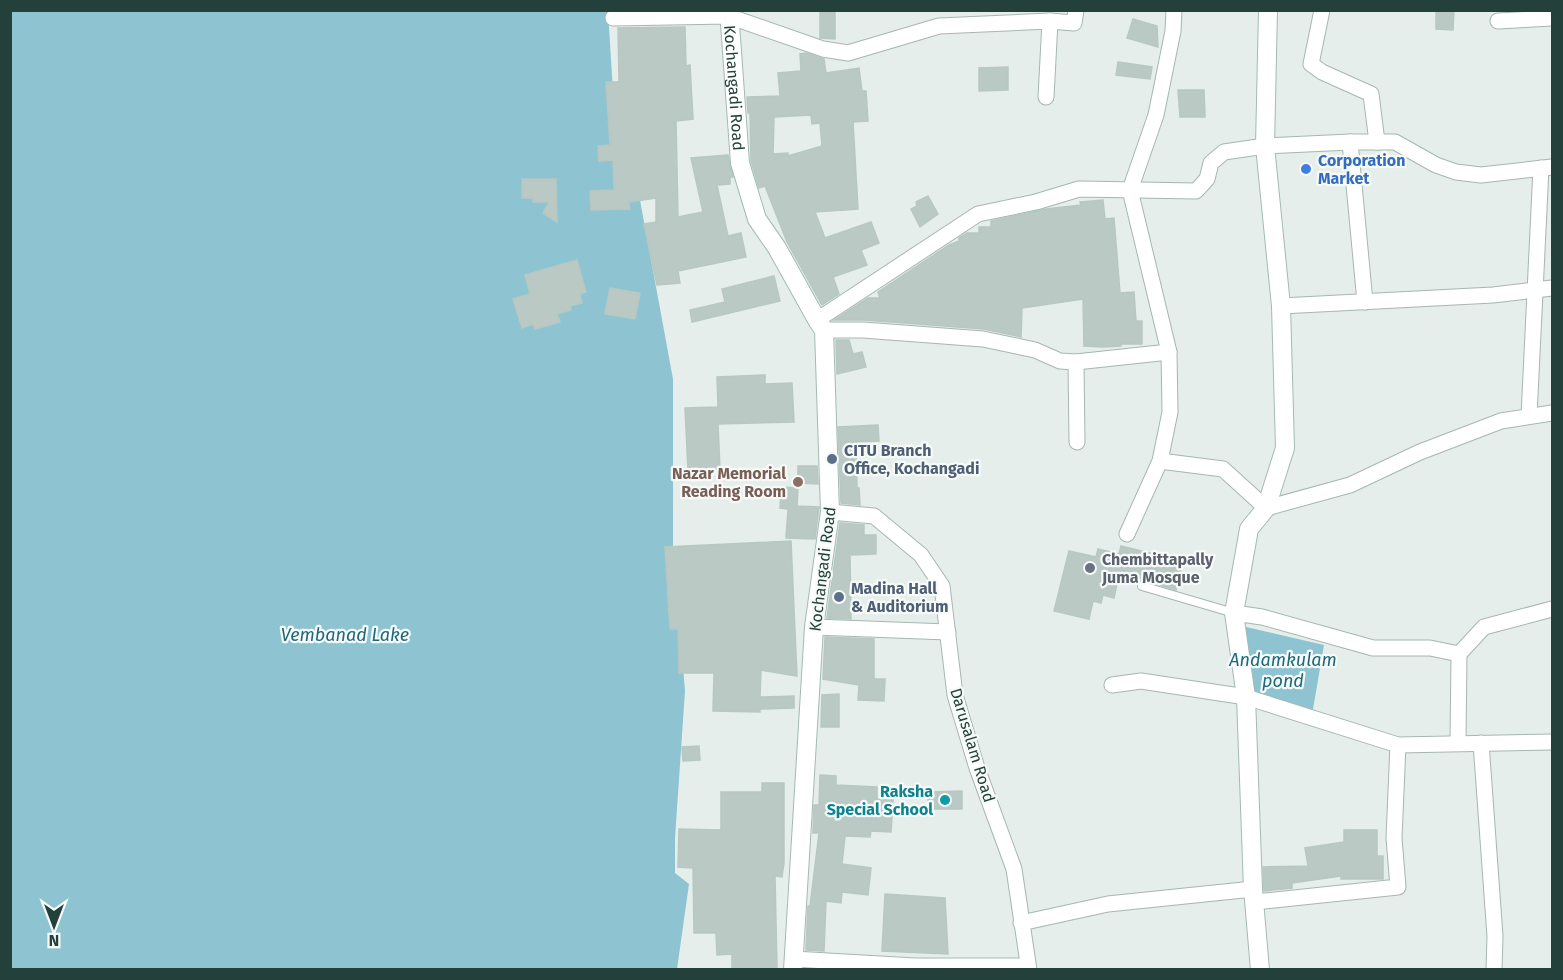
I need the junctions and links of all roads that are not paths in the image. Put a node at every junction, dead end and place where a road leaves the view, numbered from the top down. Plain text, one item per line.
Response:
1 (1076, 10) edge
2 (1174, 10) edge
3 (1268, 10) edge
4 (1322, 10) edge
5 (728, 14) edge
6 (613, 18) dead end
7 (1552, 18) edge
8 (1050, 21) junction
9 (1498, 21) dead end
10 (1046, 97) dead end
11 (1350, 142) junction
12 (1377, 142) junction
13 (1265, 146) junction
14 (1547, 168) edge
15 (1130, 190) junction
16 (1552, 288) edge
17 (1535, 291) junction
18 (1365, 302) junction
19 (1281, 306) junction
20 (820, 325) junction
21 (1169, 352) junction
22 (1076, 362) junction
23 (1552, 413) edge
24 (1529, 416) junction
25 (1077, 442) dead end
26 (1160, 461) junction
27 (1266, 508) junction
28 (830, 512) junction
29 (1127, 534) dead end
30 (1142, 586) dead end
31 (1552, 609) edge
32 (1234, 613) junction
33 (814, 627) junction
34 (948, 632) junction
35 (1459, 654) junction
36 (1112, 686) dead end
37 (1246, 698) junction
38 (1552, 742) edge
39 (1458, 743) junction
40 (1481, 743) junction
41 (1398, 745) junction
42 (1254, 896) junction
43 (1021, 923) junction
44 (793, 964) edge
45 (915, 968) edge
46 (1028, 968) edge
47 (1260, 969) edge
48 (1494, 969) edge

1 - 8 street
2 - 15 street
3 - 13 street
4 - 12 street
5 - 6 street
5 - 8 street
5 - 20 street, Kochangadi Road
7 - 9 street
8 - 10 street
11 - 12 street
11 - 13 street
11 - 18 street
12 - 14 street
13 - 15 street
13 - 19 street
14 - 17 street
15 - 20 street
15 - 21 street
16 - 17 street
17 - 18 street
17 - 24 street
18 - 19 street
19 - 27 street
20 - 22 street
20 - 28 street, Kochangadi Road
21 - 22 street
21 - 26 street
22 - 25 street
23 - 24 street
24 - 27 street
26 - 27 street
26 - 29 street
27 - 32 street
28 - 33 street, Kochangadi Road
28 - 34 street, Darusalam Road
30 - 32 lane
31 - 35 street
32 - 35 street
32 - 37 street
33 - 34 street
33 - 44 street, Kochangadi Road
34 - 43 street, Darusalam Road
35 - 39 street
36 - 37 street
37 - 41 street
37 - 42 street
38 - 40 street
39 - 40 street
39 - 41 street
40 - 48 street
41 - 42 street
42 - 43 street
42 - 47 street
43 - 46 street, Darusalam Road
44 - 45 street
45 - 46 street

